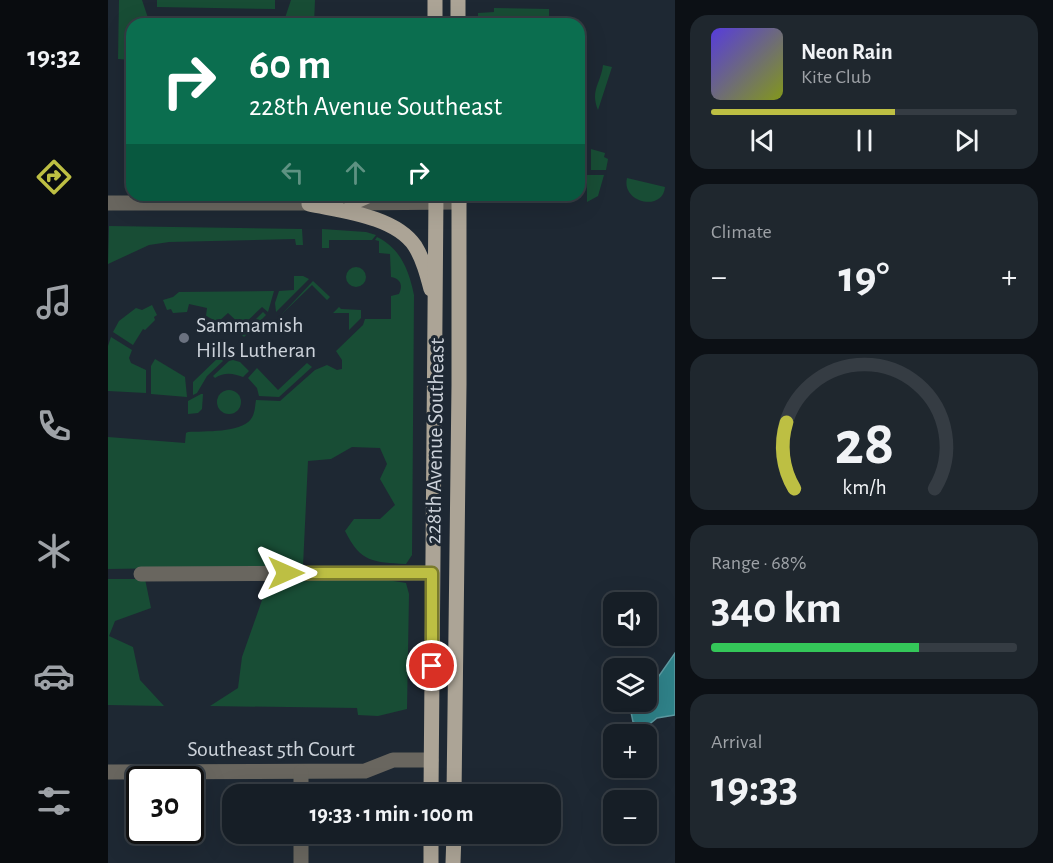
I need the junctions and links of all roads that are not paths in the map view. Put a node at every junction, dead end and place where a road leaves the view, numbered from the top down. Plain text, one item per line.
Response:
1 (435, 0) edge
2 (458, 0) edge
3 (435, 18) edge
4 (458, 18) edge
5 (356, 201) edge
6 (394, 201) edge
7 (436, 201) edge
8 (459, 201) edge
9 (108, 203) edge
10 (352, 203) junction
11 (309, 204) junction
12 (436, 306) junction
13 (432, 573) junction
14 (141, 574) dead end
15 (431, 760) junction
16 (302, 771) junction
17 (108, 772) edge
18 (301, 784) edge
19 (431, 784) edge
20 (454, 784) edge
21 (301, 844) edge
22 (431, 844) edge
23 (454, 844) edge
24 (301, 863) edge
25 (431, 863) edge
26 (453, 863) edge

1 - 3 main road
2 - 4 main road
5 - 10 main road
6 - 10 street
7 - 12 main road, 228th Avenue Southeast
8 - 20 main road, 228th Avenue Southeast
9 - 11 street
10 - 11 street
11 - 12 main road
12 - 13 main road, 228th Avenue Southeast
13 - 14 street
13 - 15 main road, 228th Avenue Southeast
15 - 16 street, Southeast 5th Court
15 - 19 main road, 228th Avenue Southeast
16 - 17 street, Southeast 5th Court
16 - 18 street
21 - 24 street
22 - 25 main road
23 - 26 main road

